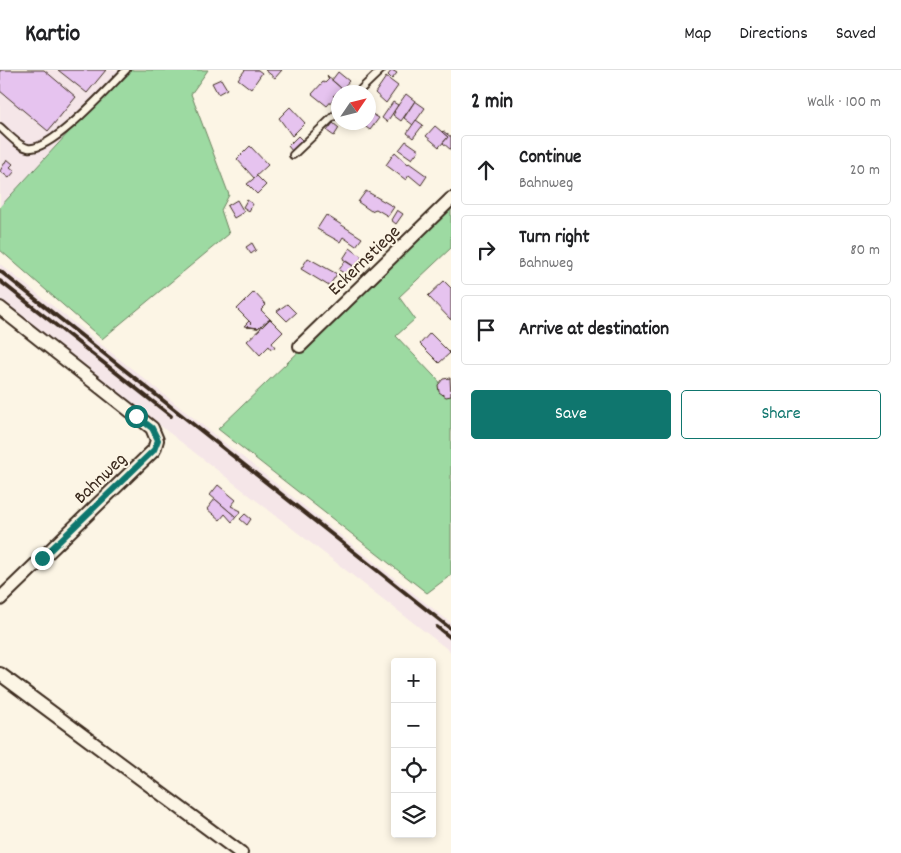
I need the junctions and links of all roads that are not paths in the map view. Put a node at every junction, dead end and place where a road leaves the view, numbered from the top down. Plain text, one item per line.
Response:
1 (126, 70) edge
2 (381, 70) edge
3 (365, 85) edge
4 (331, 119) edge
5 (0, 127) edge
6 (293, 156) dead end
7 (451, 199) edge
8 (0, 308) edge
9 (300, 346) dead end
10 (0, 599) edge
11 (0, 674) edge
12 (241, 853) edge

1 - 5 lane
2 - 3 lane
4 - 6 lane
7 - 9 street, Eckernstiege
8 - 10 street, Bahnweg
11 - 12 street

